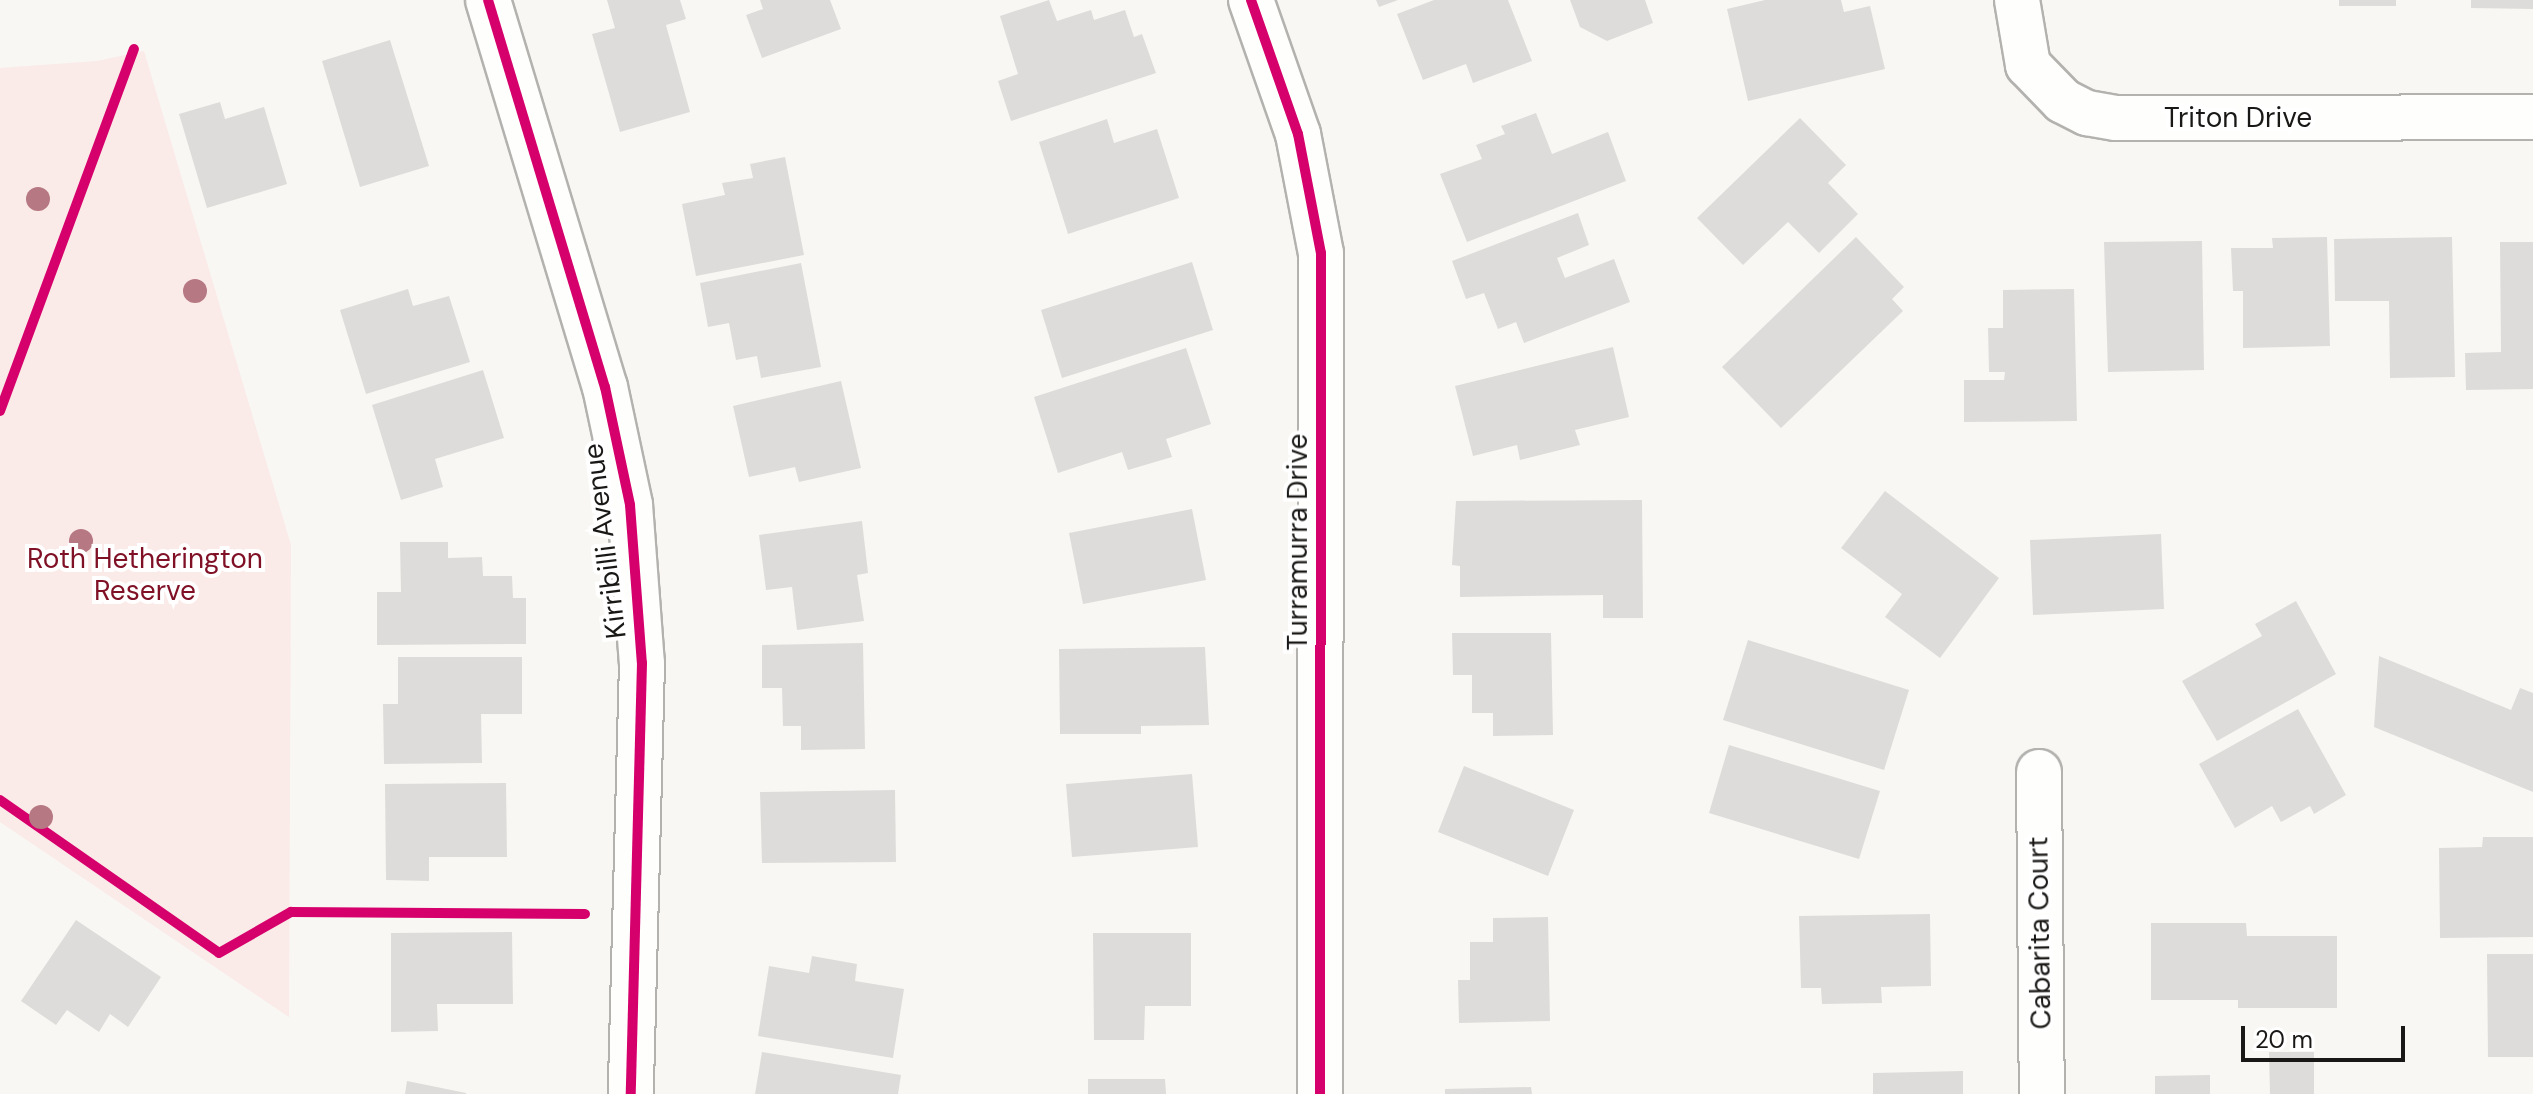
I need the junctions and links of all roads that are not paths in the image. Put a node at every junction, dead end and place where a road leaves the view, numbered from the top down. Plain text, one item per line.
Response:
1 (488, 0) edge
2 (1251, 0) edge
3 (2017, 0) edge
4 (2533, 117) edge
5 (2039, 772) dead end
6 (631, 1094) edge
7 (1320, 1094) edge
8 (2042, 1094) edge

1 - 6 street, Kirribilli Avenue
2 - 7 street, Turramurra Drive
3 - 4 street, Triton Drive
5 - 8 street, Cabarita Court

